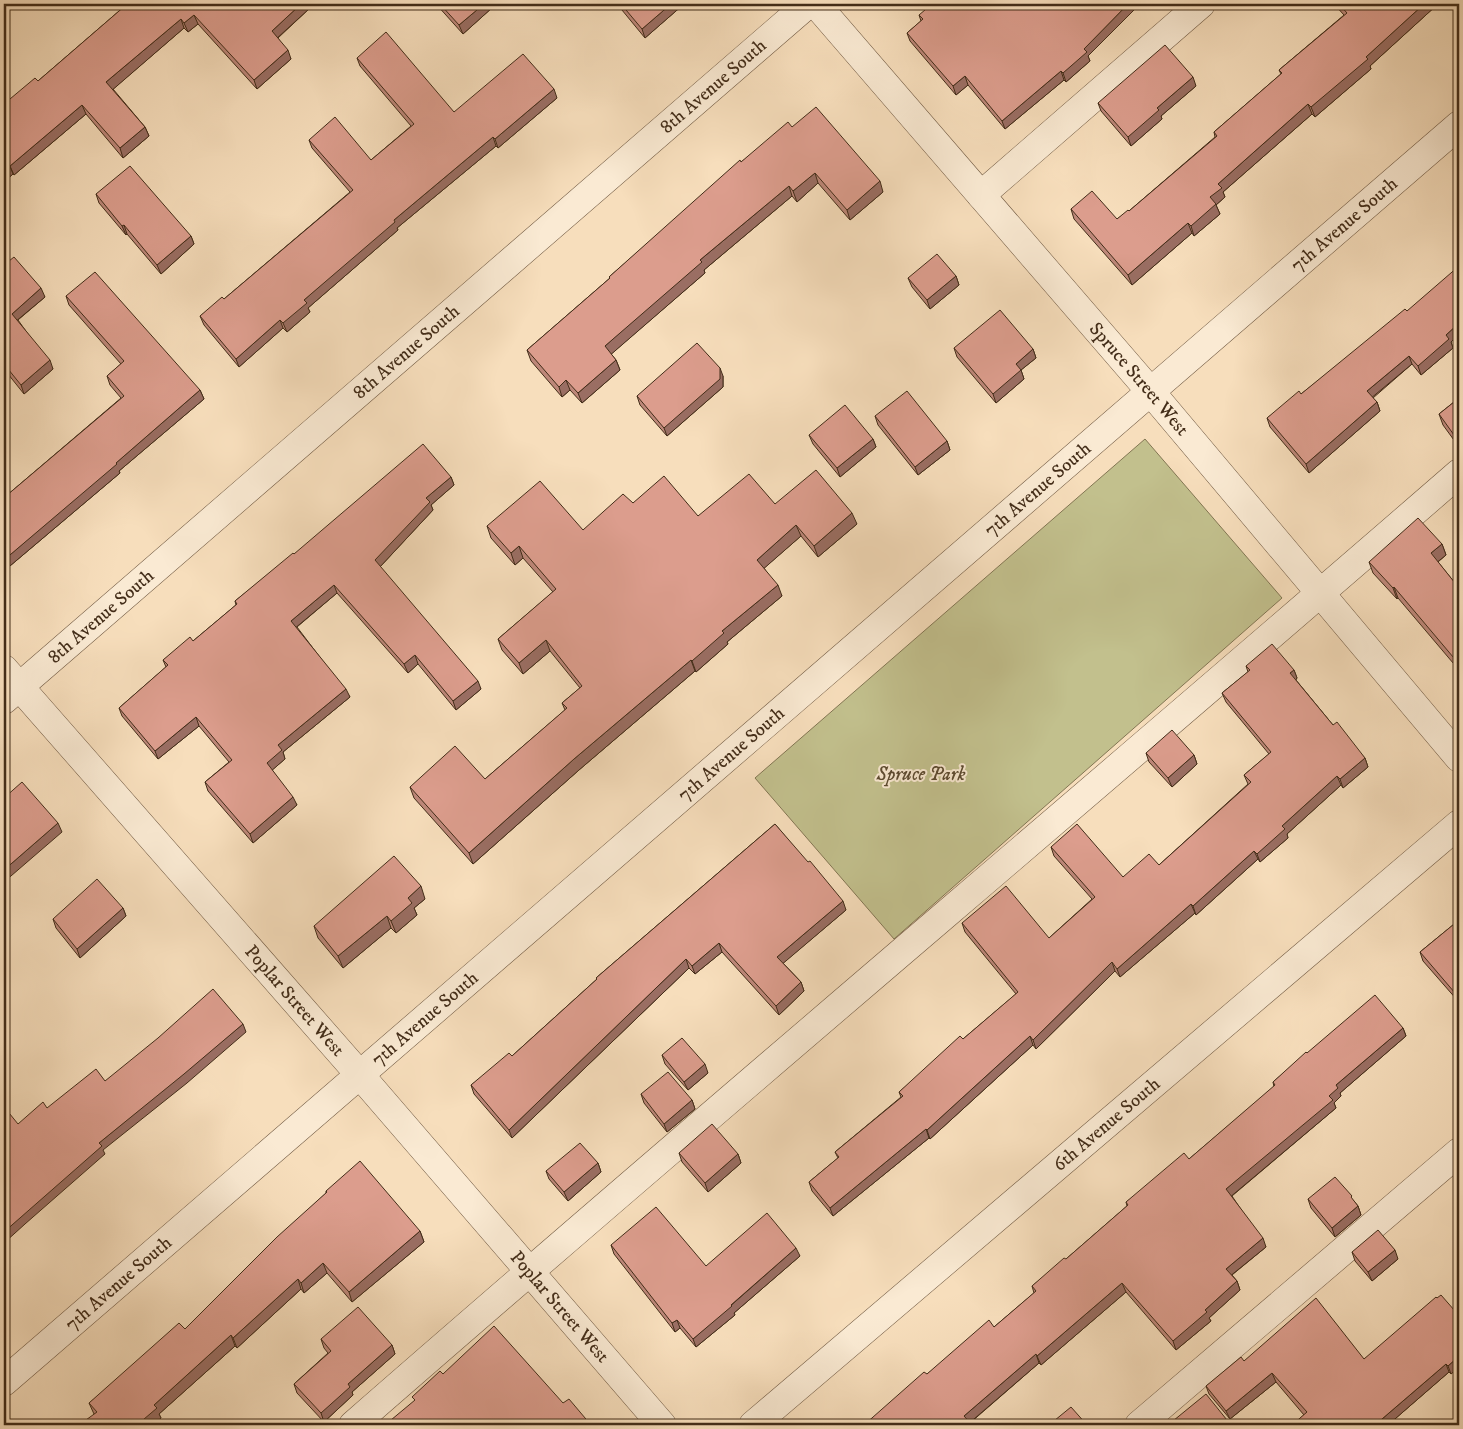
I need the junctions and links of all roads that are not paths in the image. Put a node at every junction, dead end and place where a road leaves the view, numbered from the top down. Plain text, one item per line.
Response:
1 (808, 4) edge
2 (816, 4) edge
3 (1201, 4) edge
4 (1459, 125) edge
5 (981, 195) junction
6 (1150, 391) junction
7 (1459, 473) edge
8 (1320, 594) junction
9 (9, 685) edge
10 (1459, 758) edge
11 (1459, 824) edge
12 (360, 1075) junction
13 (1459, 1152) edge
14 (529, 1271) junction
15 (4, 1382) edge
16 (353, 1425) edge
17 (662, 1425) edge
18 (753, 1425) edge
19 (1139, 1425) edge

1 - 9 street, 8th Avenue South
2 - 5 street, Spruce Street West
3 - 5 street
4 - 6 street, 7th Avenue South
5 - 6 street, Spruce Street West
6 - 8 street, Spruce Street West
6 - 12 street, 7th Avenue South
7 - 8 street
8 - 10 street, Spruce Street West
8 - 14 street
9 - 12 street, Poplar Street West
11 - 18 street, 6th Avenue South
12 - 14 street, Poplar Street West
12 - 15 street, 7th Avenue South
13 - 19 street
14 - 16 street
14 - 17 street, Poplar Street West

